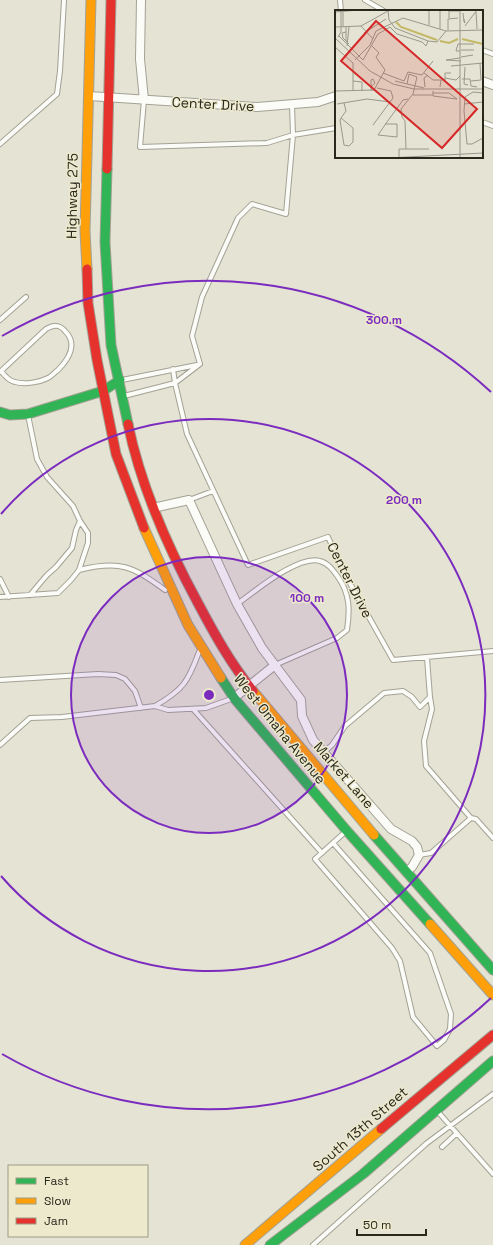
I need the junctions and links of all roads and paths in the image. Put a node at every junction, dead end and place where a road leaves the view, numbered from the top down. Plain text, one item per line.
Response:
1 (64, 0) edge
2 (91, 0) edge
3 (111, 0) edge
4 (141, 0) edge
5 (340, 0) edge
6 (365, 0) edge
7 (341, 10) edge
8 (382, 10) edge
9 (483, 50) edge
10 (493, 54) edge
11 (483, 81) edge
12 (493, 85) edge
13 (89, 96) junction
14 (335, 96) edge
15 (108, 97) junction
16 (144, 100) junction
17 (292, 105) junction
18 (483, 122) edge
19 (493, 126) edge
20 (335, 128) edge
21 (293, 136) junction
22 (0, 144) edge
23 (26, 297) dead end
24 (0, 320) edge
25 (200, 364) junction
26 (173, 370) junction
27 (0, 371) edge
28 (120, 380) junction
29 (175, 383) junction
30 (103, 391) junction
31 (123, 396) junction
32 (0, 412) edge
33 (28, 414) junction
34 (214, 491) junction
35 (189, 500) junction
36 (153, 508) junction
37 (80, 521) junction
38 (79, 570) junction
39 (0, 579) edge
40 (30, 595) junction
41 (174, 596) junction
42 (0, 597) edge
43 (9, 597) junction
44 (237, 604) junction
45 (201, 646) junction
46 (493, 651) edge
47 (427, 658) junction
48 (275, 665) junction
49 (0, 680) edge
50 (249, 686) junction
51 (430, 697) junction
52 (234, 698) junction
53 (155, 706) junction
54 (141, 708) junction
55 (193, 708) junction
56 (0, 745) edge
57 (324, 752) junction
58 (471, 818) junction
59 (347, 831) junction
60 (493, 838) edge
61 (333, 843) junction
62 (322, 853) junction
63 (419, 855) junction
64 (406, 872) junction
65 (493, 970) edge
66 (493, 995) edge
67 (493, 1035) edge
68 (493, 1061) edge
69 (493, 1094) edge
70 (436, 1110) junction
71 (451, 1126) junction
72 (457, 1133) junction
73 (442, 1147) dead end
74 (493, 1174) edge
75 (245, 1245) edge
76 (270, 1245) edge
77 (313, 1245) edge

1 - 22 lane
2 - 13 main road, Highway 275
3 - 15 main road
4 - 16 street
5 - 7 lane
6 - 8 lane
9 - 10 lane
11 - 12 street
13 - 15 street, Center Drive
13 - 30 main road, Highway 275
14 - 17 street, Center Drive
15 - 16 street, Center Drive
15 - 28 main road
16 - 17 street, Center Drive
16 - 21 lane
17 - 21 lane
18 - 19 lane
20 - 21 lane
21 - 25 lane
23 - 24 lane
25 - 26 lane
25 - 29 lane
26 - 28 lane
26 - 29 lane
27 - 27 lane
28 - 30 main road
28 - 31 main road, West Omaha Avenue
29 - 31 lane
29 - 34 lane
30 - 31 main road
30 - 33 main road
30 - 41 main road, West Omaha Avenue
31 - 36 main road, West Omaha Avenue
32 - 33 main road
33 - 37 lane
34 - 35 lane
34 - 47 lane, Center Drive
35 - 36 street
35 - 44 street, Market Lane
36 - 50 main road, West Omaha Avenue
37 - 38 lane
37 - 40 lane
38 - 40 lane
38 - 41 lane
39 - 43 lane
40 - 43 lane
41 - 45 main road, West Omaha Avenue
42 - 43 lane
44 - 48 street, Market Lane
44 - 48 lane
45 - 52 main road, West Omaha Avenue
45 - 53 lane
46 - 47 lane, Center Drive
47 - 51 lane
48 - 50 street
48 - 57 street, Market Lane
49 - 54 lane
50 - 52 street
50 - 64 main road, West Omaha Avenue
51 - 57 lane
51 - 58 lane
52 - 55 lane
52 - 59 main road, West Omaha Avenue
53 - 54 lane
53 - 55 lane
54 - 56 lane
55 - 62 lane
57 - 63 street, Market Lane
58 - 60 lane
58 - 63 lane
59 - 61 lane
59 - 66 main road, West Omaha Avenue
61 - 62 lane
61 - 62 lane
63 - 64 street
64 - 65 main road, West Omaha Avenue
67 - 75 main road, South 13th Street
68 - 70 main road
69 - 71 lane
70 - 71 lane
70 - 76 main road
71 - 72 lane
71 - 77 lane
72 - 73 lane
72 - 74 lane

